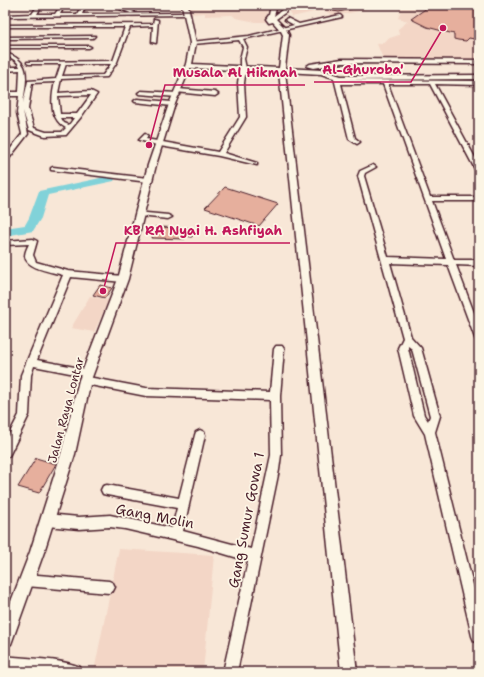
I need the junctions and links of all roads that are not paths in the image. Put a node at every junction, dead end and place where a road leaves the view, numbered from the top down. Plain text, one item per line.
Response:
1 (40, 5) edge
2 (63, 5) edge
3 (84, 5) edge
4 (112, 5) edge
5 (274, 5) edge
6 (285, 5) edge
7 (10, 10) dead end
8 (186, 10) edge
9 (104, 12) junction
10 (156, 14) junction
11 (34, 15) junction
12 (57, 15) junction
13 (79, 15) junction
14 (139, 15) junction
15 (5, 16) edge
16 (340, 16) dead end
17 (287, 19) dead end
18 (128, 25) junction
19 (155, 25) junction
20 (5, 26) edge
21 (98, 26) junction
22 (299, 26) junction
23 (284, 30) junction
24 (93, 37) junction
25 (5, 38) edge
26 (240, 38) junction
27 (154, 42) dead end
28 (193, 43) junction
29 (5, 47) edge
30 (89, 47) junction
31 (87, 53) dead end
32 (5, 54) edge
33 (284, 58) junction
34 (64, 62) junction
35 (115, 62) junction
36 (479, 62) edge
37 (29, 63) dead end
38 (189, 65) junction
39 (292, 66) junction
40 (23, 68) junction
41 (243, 68) junction
42 (282, 68) junction
43 (5, 69) edge
44 (322, 69) junction
45 (479, 77) edge
46 (57, 79) junction
47 (339, 80) junction
48 (385, 82) junction
49 (432, 82) junction
50 (479, 82) edge
51 (141, 93) dead end
52 (5, 94) edge
53 (22, 94) junction
54 (215, 94) dead end
55 (55, 95) junction
56 (174, 98) junction
57 (137, 101) dead end
58 (145, 105) dead end
59 (58, 116) junction
60 (79, 116) junction
61 (70, 128) junction
62 (145, 136) dead end
63 (357, 142) dead end
64 (160, 143) junction
65 (220, 154) junction
66 (5, 160) edge
67 (255, 164) dead end
68 (373, 167) dead end
69 (53, 169) dead end
70 (479, 171) edge
71 (148, 180) junction
72 (428, 199) junction
73 (479, 199) edge
74 (139, 214) junction
75 (168, 216) dead end
76 (5, 243) edge
77 (384, 260) junction
78 (450, 261) junction
79 (479, 262) edge
80 (68, 274) junction
81 (122, 279) junction
82 (407, 338) junction
83 (479, 338) edge
84 (278, 349) dead end
85 (32, 362) junction
86 (87, 376) junction
87 (274, 396) junction
88 (430, 432) junction
89 (200, 435) dead end
90 (5, 453) edge
91 (107, 490) dead end
92 (184, 504) junction
93 (47, 520) junction
94 (176, 536) junction
95 (256, 557) junction
96 (26, 580) junction
97 (109, 587) dead end
98 (477, 619) edge
99 (479, 636) edge
100 (5, 638) edge
101 (5, 663) edge
102 (75, 672) edge
103 (230, 672) edge
104 (349, 672) edge

1 - 11 street
2 - 12 street
3 - 13 street
4 - 14 street
5 - 23 street
6 - 23 street
7 - 15 street
8 - 10 street
8 - 28 street, Jalan Raya Lontar
9 - 13 street
9 - 14 street
9 - 21 street
10 - 14 street
10 - 19 street
11 - 12 street
11 - 15 street
12 - 13 street
16 - 22 street
17 - 22 street
18 - 19 street
18 - 21 street
18 - 35 street
19 - 27 street
20 - 21 street
21 - 24 street
22 - 23 street
23 - 26 street
23 - 33 street
24 - 25 street
24 - 30 street
26 - 28 street
26 - 41 street
28 - 38 street, Jalan Raya Lontar
29 - 30 street
30 - 31 street
32 - 40 street
33 - 39 street
33 - 42 street
34 - 35 street
34 - 37 street
34 - 46 street
35 - 46 street
36 - 44 street
38 - 41 street
38 - 56 street, Jalan Raya Lontar
39 - 42 street
39 - 44 street
40 - 43 street
40 - 53 street
41 - 42 street
41 - 65 street
42 - 44 street
42 - 104 street
44 - 47 street
45 - 47 street
46 - 55 street
46 - 61 street
47 - 48 street
47 - 63 street
48 - 49 street
48 - 72 street
49 - 50 street
49 - 70 street
51 - 56 street
52 - 53 street
53 - 66 street
54 - 56 street
55 - 59 street
55 - 60 street
56 - 57 street
56 - 58 street
56 - 64 street, Jalan Raya Lontar
59 - 60 street
59 - 61 street
60 - 61 street
62 - 64 street
64 - 65 street
64 - 71 street, Jalan Raya Lontar
65 - 67 street
68 - 77 street
69 - 71 street
71 - 74 street, Jalan Raya Lontar
72 - 73 street
72 - 78 street
74 - 75 street
74 - 81 street, Jalan Raya Lontar
76 - 80 street
77 - 78 street
77 - 82 street
78 - 79 street
78 - 83 street
80 - 81 street
80 - 85 street
81 - 86 street, Jalan Raya Lontar
82 - 88 street
82 - 88 street
84 - 87 street, Gang Sumur Gowa 1
85 - 86 street
85 - 90 street
86 - 87 street
86 - 93 street, Jalan Raya Lontar
87 - 95 street, Gang Sumur Gowa 1
88 - 98 street
89 - 92 street
91 - 92 street
92 - 94 street
93 - 94 street, Gang Molin
93 - 96 street, Jalan Raya Lontar
94 - 95 street, Gang Molin
95 - 103 street, Gang Sumur Gowa 1
96 - 97 street
96 - 100 street, Jalan Raya Lontar
98 - 99 street
101 - 102 street

